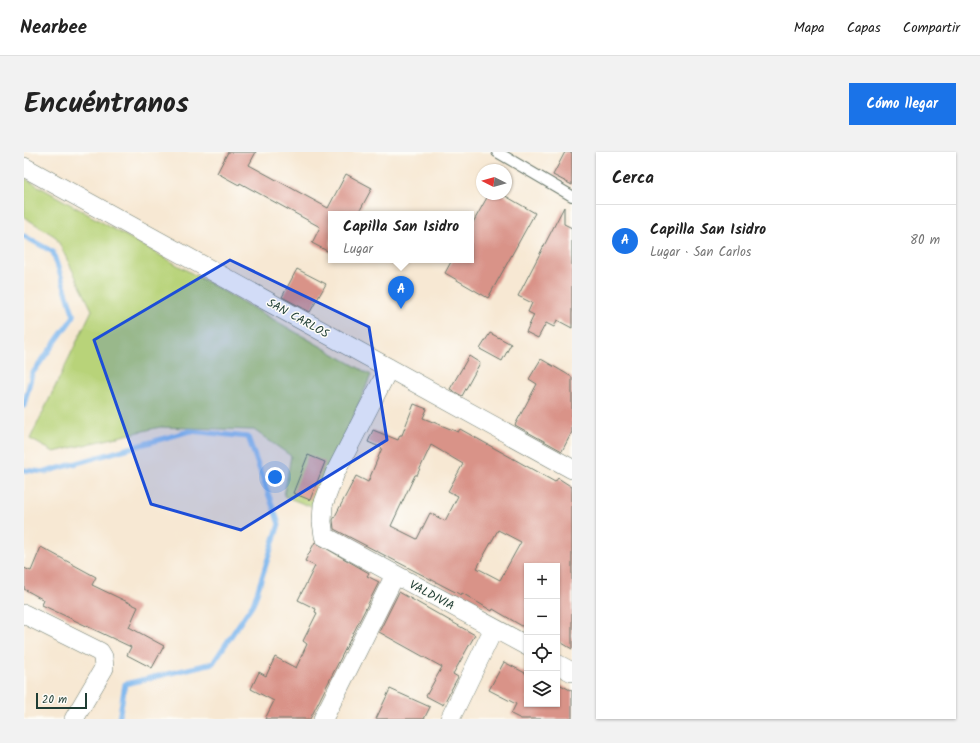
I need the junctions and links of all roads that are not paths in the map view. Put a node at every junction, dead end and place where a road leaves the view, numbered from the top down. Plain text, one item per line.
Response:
1 (497, 152) edge
2 (24, 167) edge
3 (572, 196) edge
4 (389, 368) junction
5 (572, 470) edge
6 (395, 574) junction
7 (24, 614) edge
8 (494, 628) junction
9 (524, 644) edge
10 (560, 666) edge
11 (572, 672) edge
12 (74, 719) edge
13 (323, 719) edge
14 (450, 719) edge

1 - 3 lane
2 - 4 street, SAN CARLOS
4 - 5 street, SAN CARLOS
4 - 6 street, VALDIVIA
6 - 8 street, VALDIVIA
6 - 13 street
7 - 12 street
8 - 9 street, VALDIVIA
8 - 14 street
10 - 11 street

